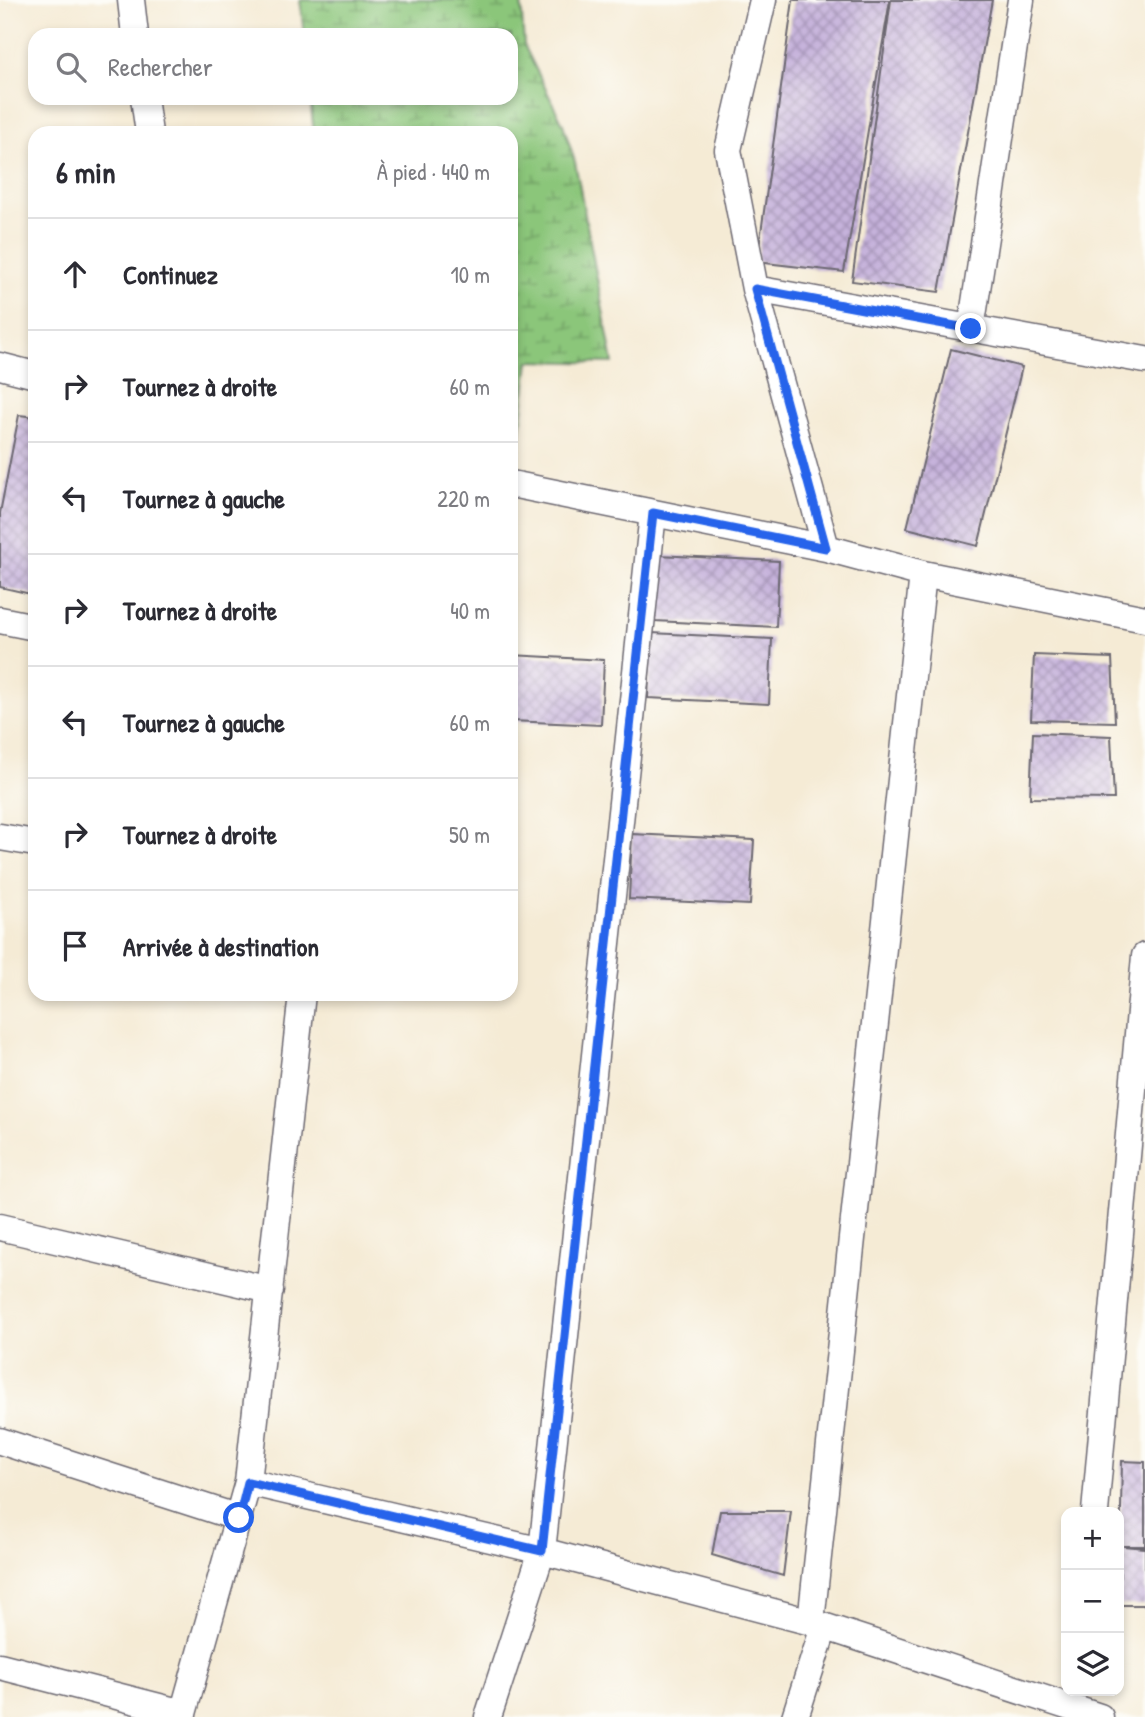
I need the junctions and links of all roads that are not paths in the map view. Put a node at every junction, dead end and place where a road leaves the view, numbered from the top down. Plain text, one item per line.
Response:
1 (131, 0) edge
2 (763, 0) edge
3 (1021, 0) edge
4 (134, 28) edge
5 (145, 105) edge
6 (148, 126) edge
7 (755, 289) junction
8 (971, 329) junction
9 (1145, 360) edge
10 (0, 366) edge
11 (28, 372) edge
12 (518, 485) edge
13 (653, 513) junction
14 (826, 548) junction
15 (923, 573) junction
16 (1145, 619) edge
17 (0, 620) edge
18 (28, 626) edge
19 (0, 837) edge
20 (28, 842) edge
21 (1145, 956) edge
22 (301, 1001) edge
23 (0, 1227) edge
24 (270, 1290) junction
25 (0, 1441) edge
26 (248, 1482) junction
27 (1095, 1507) edge
28 (239, 1518) junction
29 (542, 1551) junction
30 (818, 1625) junction
31 (0, 1666) edge
32 (1083, 1709) edge
33 (183, 1715) edge
34 (488, 1717) edge
35 (795, 1717) edge

1 - 4 street
2 - 7 street
3 - 8 street
5 - 6 street
7 - 8 street
7 - 14 street
8 - 9 street
10 - 11 street
12 - 13 street
13 - 14 street
13 - 29 street
14 - 15 street
15 - 16 street
15 - 30 street
17 - 18 street
19 - 20 street
21 - 27 street
22 - 24 street
23 - 24 street
24 - 26 street
25 - 28 street
26 - 28 street
26 - 29 street
28 - 33 street
29 - 30 street
29 - 34 street
30 - 32 street
30 - 35 street
31 - 33 street

